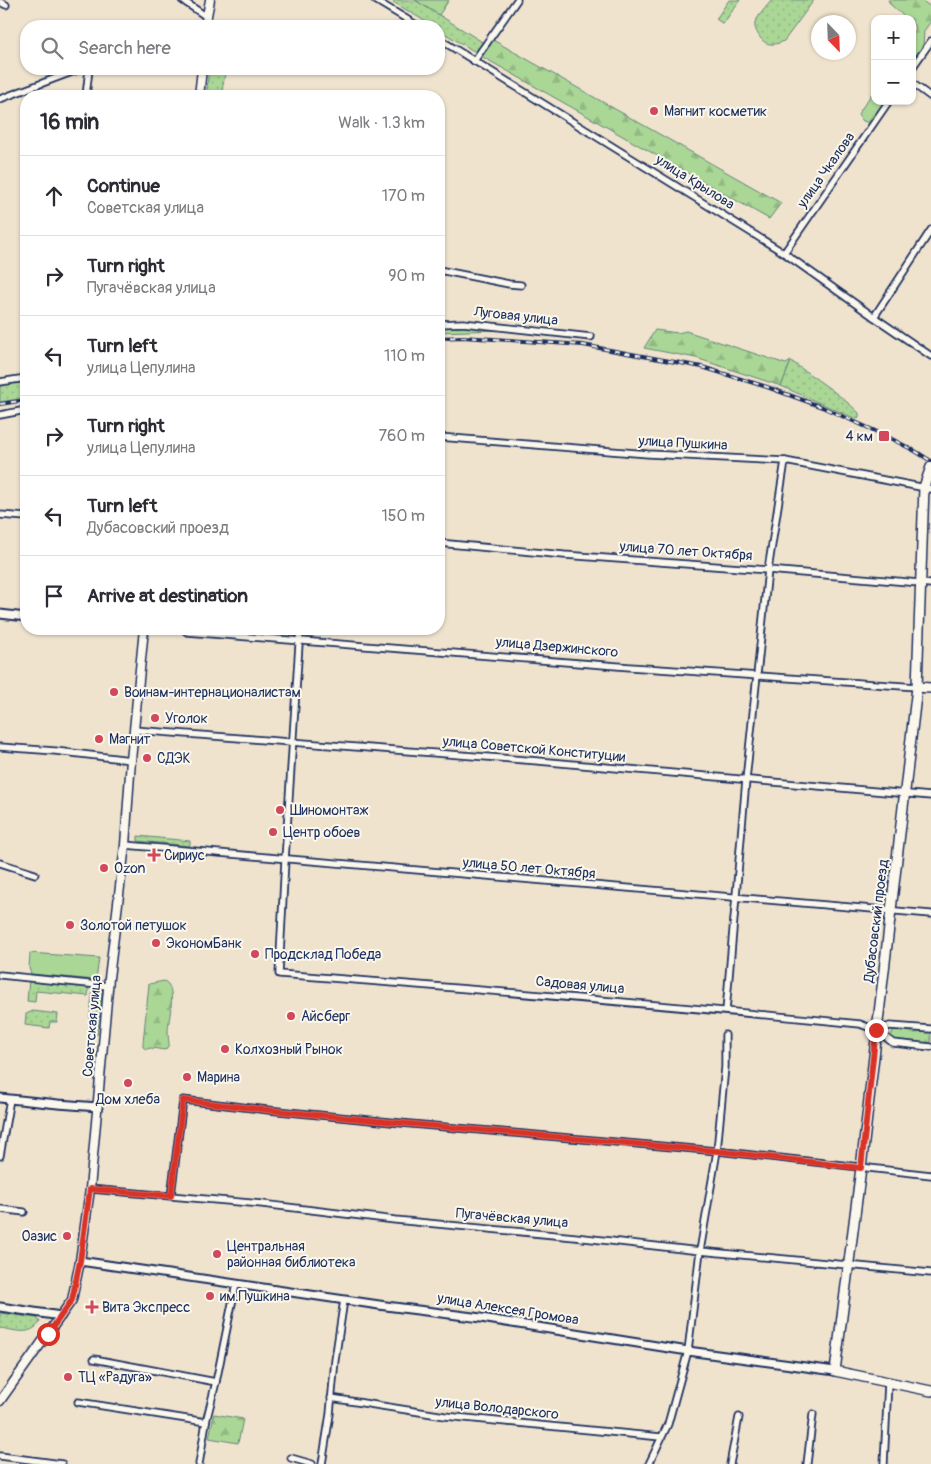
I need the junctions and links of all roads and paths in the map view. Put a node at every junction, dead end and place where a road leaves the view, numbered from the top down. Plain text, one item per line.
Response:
1 (182, 0) edge
2 (210, 0) edge
3 (375, 0) edge
4 (517, 0) edge
5 (201, 20) edge
6 (206, 20) edge
7 (408, 20) edge
8 (931, 41) edge
9 (445, 43) edge
10 (474, 61) junction
11 (916, 62) edge
12 (64, 75) edge
13 (88, 75) edge
14 (201, 75) edge
15 (916, 87) edge
16 (24, 90) edge
17 (87, 90) edge
18 (200, 90) edge
19 (20, 92) edge
20 (931, 97) edge
21 (0, 99) edge
22 (886, 105) edge
23 (931, 230) edge
24 (784, 253) junction
25 (445, 271) edge
26 (521, 285) dead end
27 (874, 318) junction
28 (445, 324) edge
29 (591, 337) dead end
30 (931, 356) edge
31 (20, 379) edge
32 (0, 382) edge
33 (20, 411) edge
34 (0, 415) edge
35 (445, 437) edge
36 (784, 461) junction
37 (930, 470) edge
38 (928, 488) edge
39 (0, 515) edge
40 (20, 517) edge
41 (445, 544) edge
42 (768, 570) junction
43 (921, 583) junction
44 (931, 584) edge
45 (0, 614) edge
46 (20, 616) edge
47 (143, 635) edge
48 (224, 635) edge
49 (300, 635) edge
50 (299, 641) junction
51 (757, 676) junction
52 (917, 687) junction
53 (931, 688) edge
54 (134, 730) junction
55 (292, 742) junction
56 (0, 748) edge
57 (131, 760) junction
58 (746, 780) junction
59 (904, 794) junction
60 (931, 796) edge
61 (125, 846) junction
62 (285, 860) junction
63 (0, 863) edge
64 (35, 874) dead end
65 (736, 898) junction
66 (891, 911) junction
67 (931, 914) edge
68 (0, 975) edge
69 (108, 986) junction
70 (726, 1011) junction
71 (931, 1029) edge
72 (876, 1030) junction
73 (725, 1035) dead end
74 (931, 1047) edge
75 (0, 1098) edge
76 (10, 1099) junction
77 (98, 1107) junction
78 (717, 1151) junction
79 (0, 1156) edge
80 (861, 1168) junction
81 (931, 1175) edge
82 (90, 1189) junction
83 (171, 1196) junction
84 (0, 1209) edge
85 (24, 1212) dead end
86 (700, 1251) junction
87 (80, 1261) junction
88 (849, 1266) junction
89 (931, 1273) edge
90 (236, 1284) junction
91 (344, 1300) junction
92 (0, 1306) edge
93 (61, 1316) junction
94 (688, 1351) junction
95 (94, 1359) dead end
96 (835, 1371) junction
97 (216, 1382) junction
98 (888, 1382) junction
99 (931, 1391) edge
100 (331, 1398) junction
101 (0, 1401) edge
102 (78, 1402) dead end
103 (813, 1414) dead end
104 (739, 1417) dead end
105 (206, 1422) junction
106 (661, 1437) junction
107 (0, 1456) edge
108 (291, 1458) dead end
109 (62, 1464) edge
110 (199, 1464) edge
111 (312, 1464) edge
112 (322, 1464) edge
113 (649, 1464) edge
114 (730, 1464) edge
115 (807, 1464) edge
116 (884, 1464) edge

1 - 5 street
2 - 6 main road
3 - 7 street
4 - 10 street
8 - 11 street
9 - 10 street, улица Крылова
10 - 24 street, улица Крылова
12 - 16 street
13 - 17 street
14 - 18 main road
15 - 20 street
19 - 21 street
22 - 24 street, улица Чкалова
23 - 27 street
24 - 27 street, улица Крылова
25 - 26 street
27 - 30 street, улица Крылова
28 - 29 street, Луговая улица
31 - 32 street
33 - 34 street
35 - 36 street, улица Пушкина
36 - 38 street, улица Пушкина
36 - 42 street
37 - 38 main road, Дубасовский проезд
38 - 43 main road, Дубасовский проезд
39 - 40 street
41 - 42 street, улица 70 лет Октября
42 - 43 street, улица 70 лет Октября
42 - 51 street
43 - 44 street, улица 70 лет Октября
43 - 52 main road, Дубасовский проезд
45 - 46 street
47 - 54 main road, Советская улица
48 - 50 street, улица Дзержинского
49 - 50 street
50 - 51 street, улица Дзержинского
50 - 55 street
51 - 52 street, улица Дзержинского
51 - 58 street
52 - 53 main road, улица Дзержинского
52 - 59 main road, Дубасовский проезд
54 - 55 street, улица Советской Конституции
54 - 57 main road, Советская улица
55 - 58 street, улица Советской Конституции
55 - 62 street
56 - 57 street
57 - 61 main road, Советская улица
58 - 59 street, улица Советской Конституции
58 - 65 street
59 - 60 street, улица Советской Конституции
59 - 66 main road, Дубасовский проезд
61 - 62 street, улица 50 лет Октября
61 - 69 main road, Советская улица
62 - 65 street, улица 50 лет Октября
62 - 70 street, Садовая улица
63 - 64 street
65 - 66 street, улица 50 лет Октября
65 - 70 street
66 - 67 street, улица 50 лет Октября
66 - 72 main road, Дубасовский проезд
68 - 69 street
69 - 77 main road, Советская улица
70 - 72 street, Садовая улица
71 - 72 street, Садовая улица
72 - 74 street, Садовая улица
72 - 80 main road, Дубасовский проезд
73 - 78 street
75 - 76 street
76 - 77 street
76 - 79 street
77 - 82 main road, Советская улица
78 - 80 street
78 - 83 street
78 - 86 street
80 - 81 street
80 - 88 main road, Дубасовский проезд
82 - 83 street, Пугачёвская улица
82 - 87 main road, Советская улица
83 - 86 street, Пугачёвская улица
84 - 85 street
86 - 88 street, Пугачёвская улица
86 - 94 street
87 - 90 street, улица Алексея Громова
87 - 93 main road, Советская улица
88 - 89 street, Пугачёвская улица
88 - 96 main road, Дубасовский проезд
90 - 91 street, улица Алексея Громова
90 - 97 street
91 - 94 street, улица Алексея Громова
91 - 100 street
92 - 93 street
93 - 101 main road, Советская улица
94 - 96 street, улица Алексея Громова
94 - 106 street
95 - 97 street
96 - 98 main road, улица Алексея Громова
97 - 105 street
98 - 99 main road, улица Алексея Громова
98 - 116 street
100 - 106 street, улица Володарского
100 - 112 street
102 - 105 street
103 - 115 street
104 - 114 street
105 - 110 street
106 - 113 street
107 - 109 street
108 - 111 street

